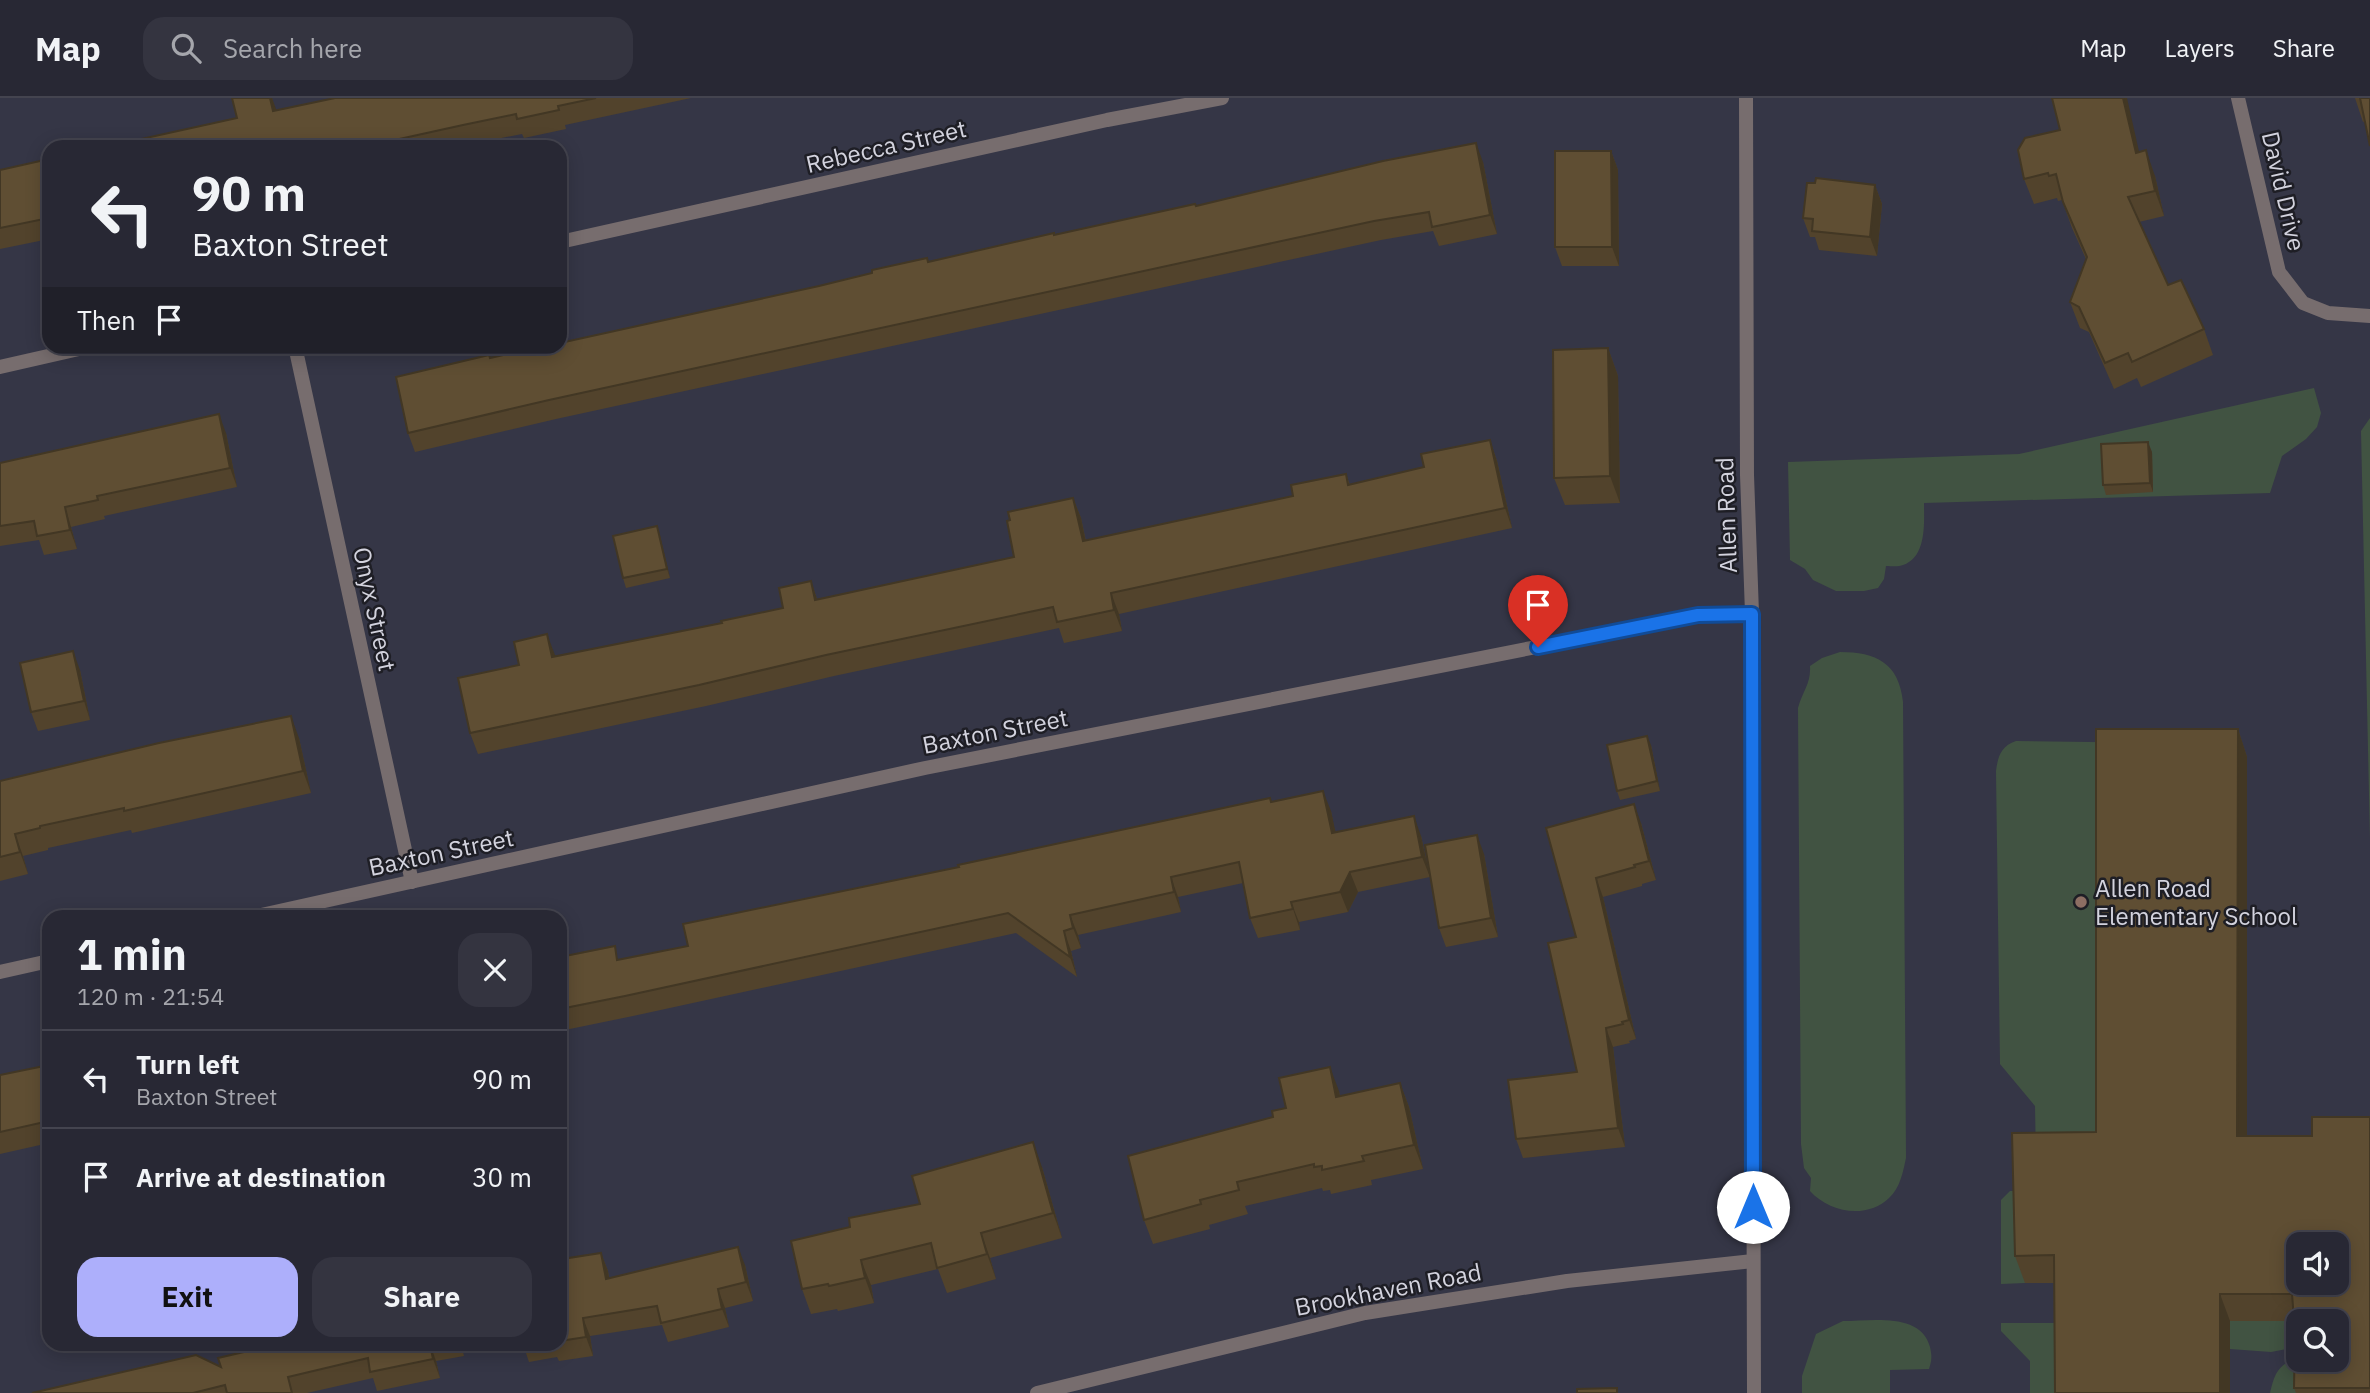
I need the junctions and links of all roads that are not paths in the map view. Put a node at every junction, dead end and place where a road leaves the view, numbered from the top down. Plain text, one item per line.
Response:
1 (1222, 98) edge
2 (1746, 98) edge
3 (2238, 98) edge
4 (567, 240) edge
5 (2370, 316) edge
6 (59, 354) edge
7 (297, 354) edge
8 (0, 368) edge
9 (1752, 614) junction
10 (412, 882) junction
11 (283, 910) edge
12 (42, 963) edge
13 (0, 972) edge
14 (1753, 1261) junction
15 (1037, 1393) edge
16 (1754, 1393) edge

1 - 4 street, Rebecca Street
2 - 9 street, Allen Road
3 - 5 street, David Drive
6 - 8 street
7 - 10 street, Onyx Street
9 - 10 street, Baxton Street
9 - 14 street, Allen Road
10 - 11 street, Baxton Street
12 - 13 street
14 - 15 street, Brookhaven Road
14 - 16 street, Allen Road

